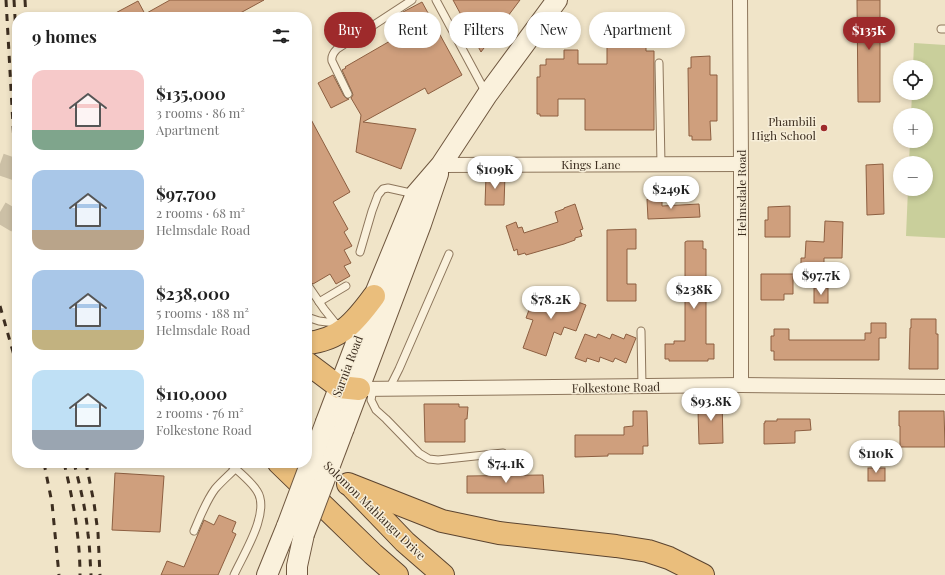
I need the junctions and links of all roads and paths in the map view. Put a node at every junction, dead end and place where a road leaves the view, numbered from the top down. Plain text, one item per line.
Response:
1 (412, 0) edge
2 (436, 0) edge
3 (557, 0) edge
4 (740, 0) edge
5 (659, 63) dead end
6 (348, 94) dead end
7 (487, 95) junction
8 (660, 164) junction
9 (741, 164) junction
10 (441, 165) junction
11 (416, 194) junction
12 (360, 252) dead end
13 (448, 254) dead end
14 (346, 286) dead end
15 (312, 292) edge
16 (374, 296) junction
17 (319, 302) junction
18 (312, 319) edge
19 (338, 327) junction
20 (641, 331) dead end
21 (312, 342) edge
22 (312, 366) edge
23 (741, 385) junction
24 (642, 386) junction
25 (945, 387) edge
26 (357, 388) junction
27 (389, 389) junction
28 (312, 449) edge
29 (503, 452) dead end
30 (284, 468) edge
31 (235, 469) joint
32 (348, 484) junction
33 (295, 530) junction
34 (194, 531) dead end
35 (373, 554) junction
36 (234, 575) edge
37 (267, 575) edge
38 (297, 575) edge
39 (380, 575) edge
40 (397, 575) edge
41 (443, 575) edge
42 (703, 575) edge

1 - 6 lane
2 - 7 lane
3 - 7 main road, Sarnia Road
4 - 9 street, Helmsdale Road
5 - 8 lane
7 - 10 main road, Sarnia Road
8 - 9 street, Kings Lane
8 - 10 street, Kings Lane
9 - 23 street, Helmsdale Road
10 - 11 main road, Sarnia Road
10 - 26 main road, Sarnia Road
11 - 12 lane
11 - 16 main road, Sarnia Road
13 - 27 lane
14 - 17 lane
15 - 17 lane
16 - 19 highway
16 - 26 main road, Sarnia Road
17 - 19 lane
18 - 19 lane
19 - 21 highway
20 - 24 lane
22 - 26 highway
23 - 24 street, Folkestone Road
23 - 25 street, Folkestone Road
24 - 27 street, Folkestone Road
26 - 27 street, Folkestone Road
26 - 29 lane
26 - 33 main road, Sarnia Road, bridge
28 - 32 highway, Solomon Mahlangu Drive
30 - 35 highway
31 - 34 lane
31 - 36 lane
32 - 41 highway, Solomon Mahlangu Drive
32 - 42 highway
33 - 37 main road, Sarnia Road
33 - 38 main road, Sarnia Road
35 - 39 highway
35 - 40 highway

